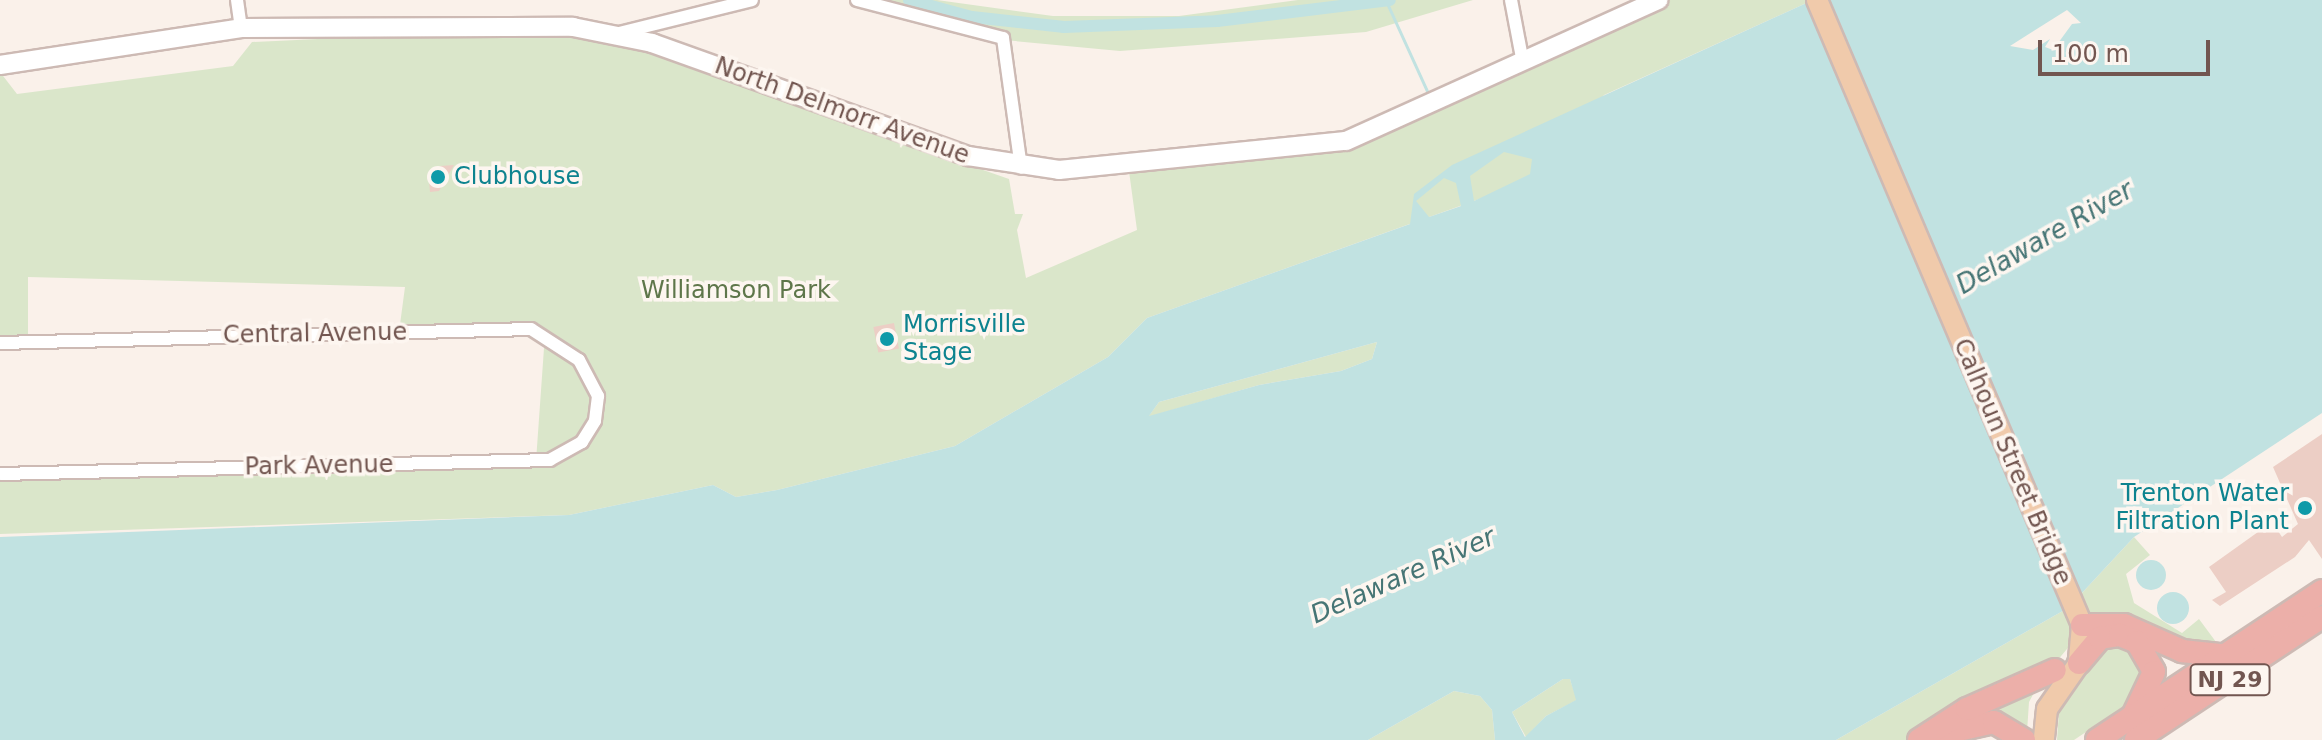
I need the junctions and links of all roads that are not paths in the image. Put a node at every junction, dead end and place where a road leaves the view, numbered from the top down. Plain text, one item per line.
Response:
1 (237, 0) edge
2 (752, 0) edge
3 (857, 0) edge
4 (1511, 0) edge
5 (1659, 0) edge
6 (1817, 0) edge
7 (692, 5) edge
8 (241, 28) junction
9 (615, 34) junction
10 (1523, 63) junction
11 (0, 65) edge
12 (1021, 168) junction
13 (0, 343) edge
14 (598, 396) joint
15 (0, 474) edge
16 (2322, 591) edge
17 (2322, 617) edge
18 (2081, 625) junction
19 (2229, 656) junction
20 (2079, 663) junction
21 (2055, 670) junction
22 (2143, 732) edge
23 (1919, 740) edge
24 (1934, 740) edge
25 (2024, 740) edge
26 (2033, 740) edge
27 (2044, 740) edge
28 (2097, 740) edge

1 - 8 street
2 - 7 street
3 - 12 street
4 - 10 street
5 - 10 main road, North Delmorr Avenue
6 - 18 main road, Calhoun Street Bridge
7 - 9 street
8 - 9 main road, North Delmorr Avenue
8 - 11 main road, North Delmorr Avenue
9 - 12 main road, North Delmorr Avenue
10 - 12 main road, North Delmorr Avenue
13 - 14 street, Central Avenue
14 - 15 street, Park Avenue
16 - 19 highway, NJ 29
17 - 22 highway, NJ 29
18 - 19 highway
18 - 20 main road
18 - 21 main road
19 - 22 highway, NJ 29
20 - 22 highway
20 - 27 main road
21 - 23 highway
21 - 26 main road
22 - 28 highway, NJ 29
24 - 25 highway

